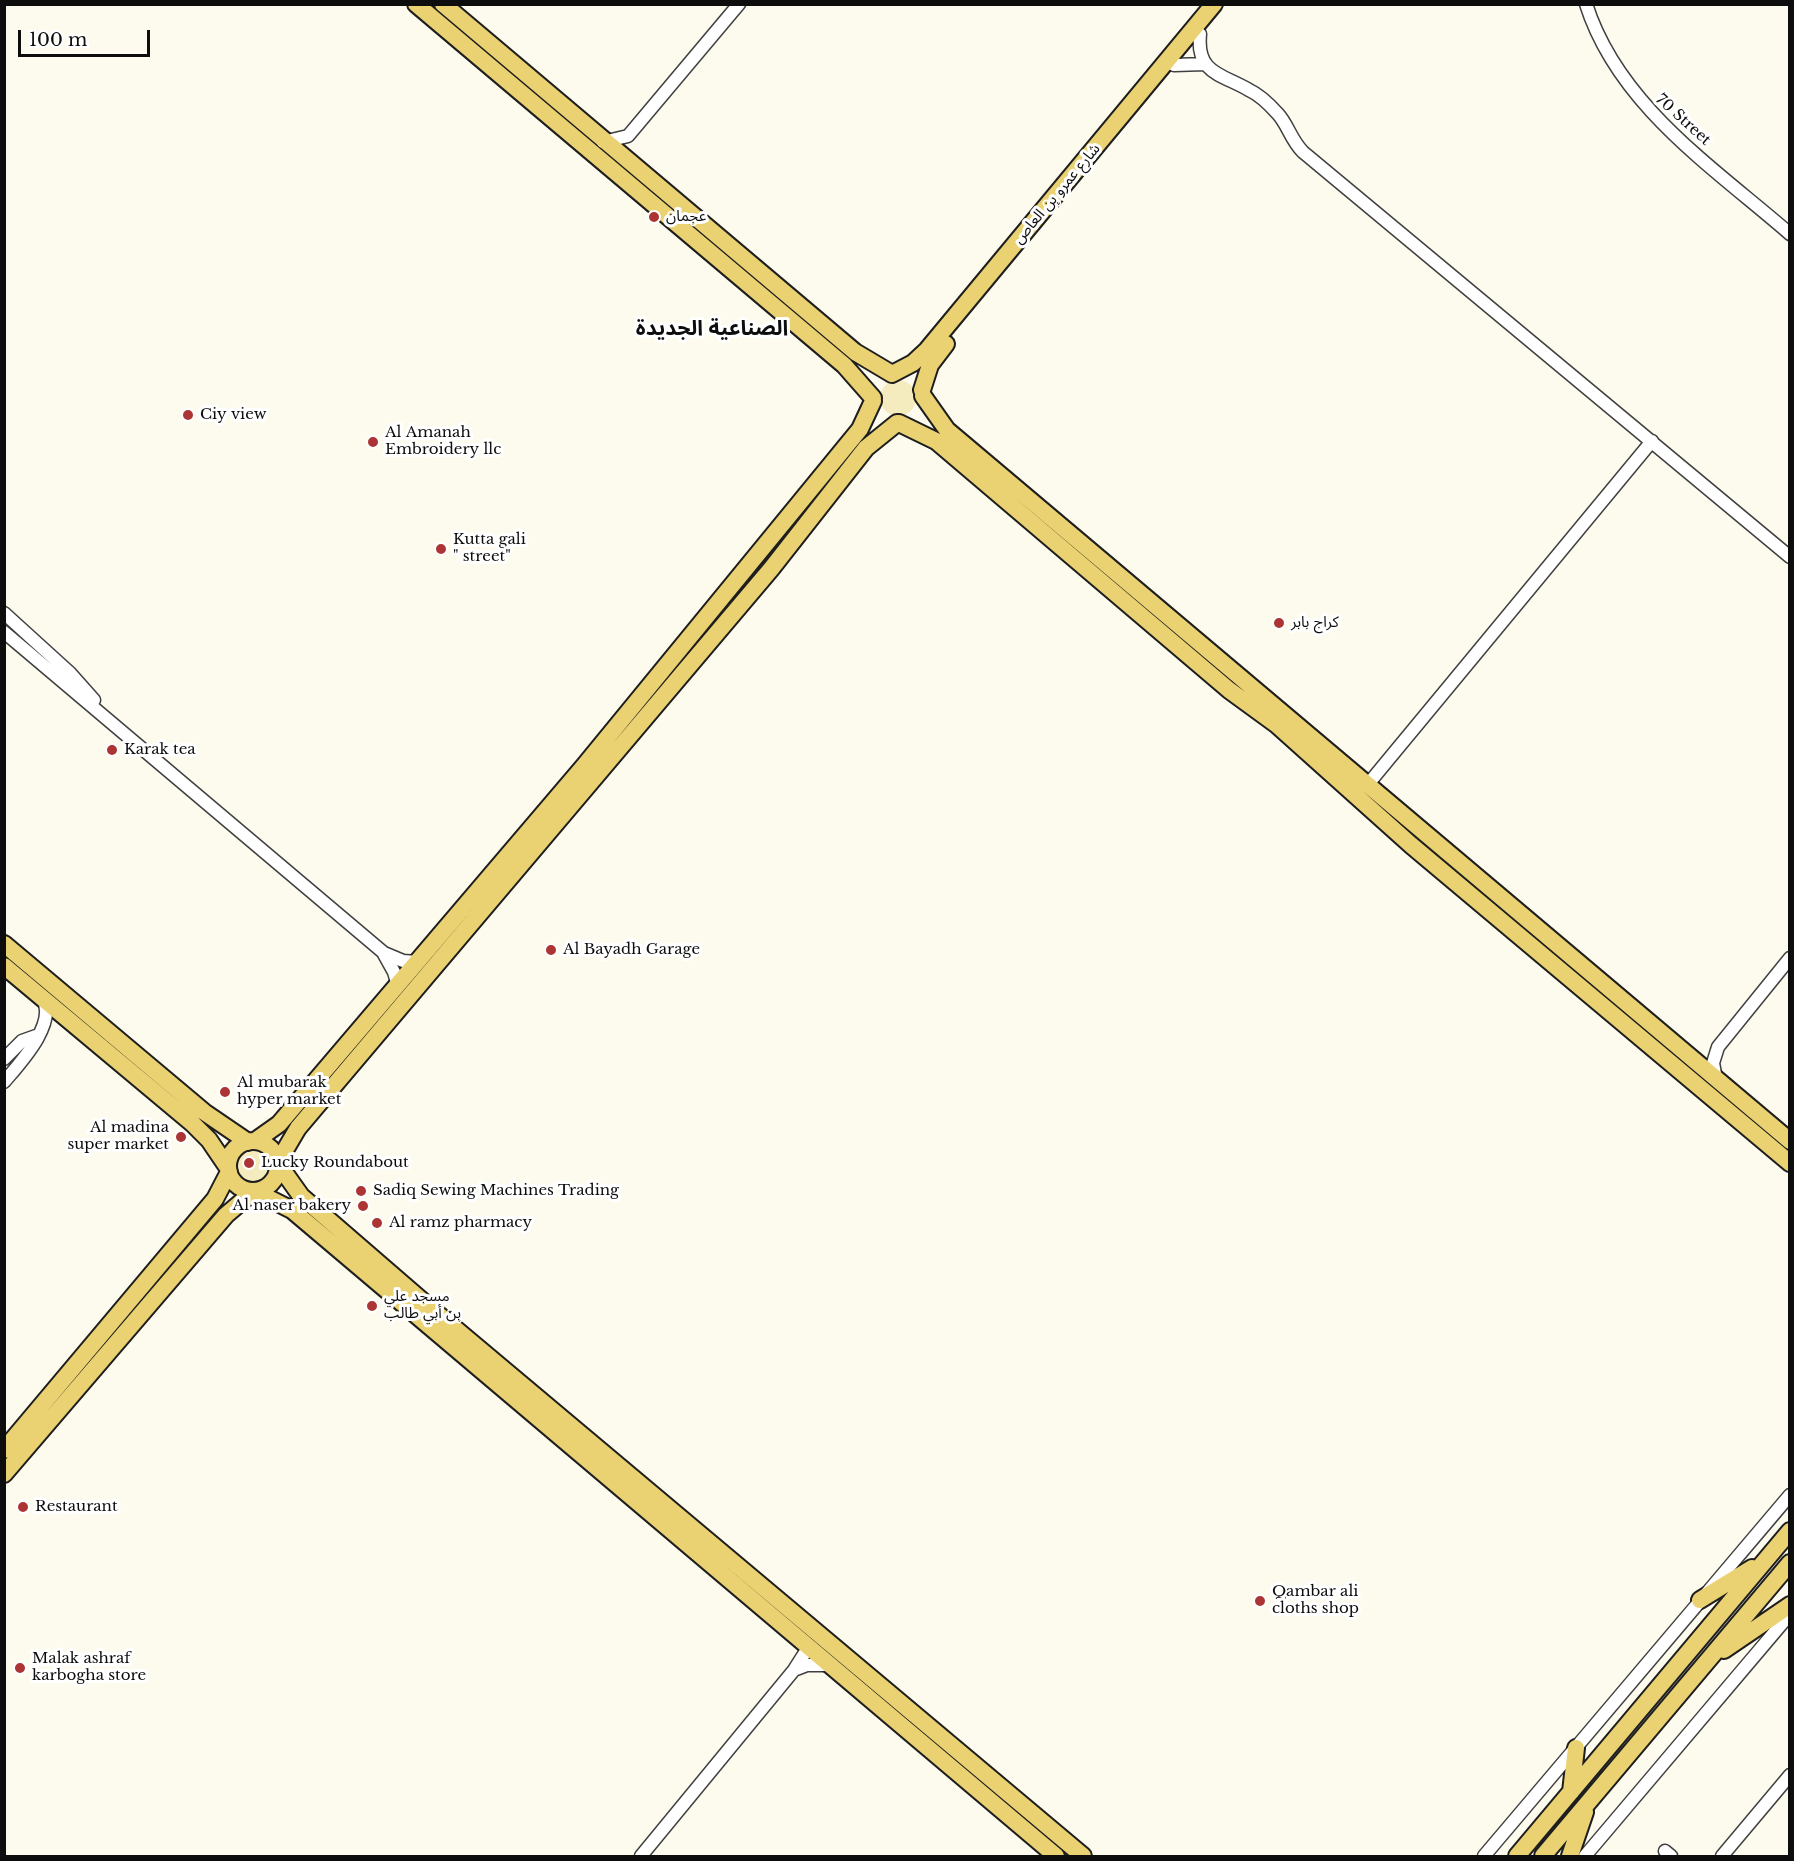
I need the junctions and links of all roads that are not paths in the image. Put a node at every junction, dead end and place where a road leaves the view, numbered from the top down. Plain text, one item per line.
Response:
1 (416, 4) edge
2 (443, 4) edge
3 (738, 4) edge
4 (1214, 4) edge
5 (1222, 4) edge
6 (1586, 4) edge
7 (1200, 34) junction
8 (1205, 64) junction
9 (1174, 65) junction
10 (500, 75) junction
11 (564, 106) junction
12 (628, 136) junction
13 (603, 142) junction
14 (628, 163) junction
15 (1790, 234) edge
16 (892, 374) junction
17 (922, 393) junction
18 (873, 400) junction
19 (898, 423) junction
20 (1652, 441) junction
21 (1790, 557) edge
22 (4, 614) edge
23 (4, 632) edge
24 (107, 718) junction
25 (1316, 760) junction
26 (584, 766) junction
27 (1362, 778) junction
28 (578, 798) junction
29 (536, 819) junction
30 (527, 856) junction
31 (4, 944) edge
32 (384, 953) junction
33 (1790, 958) edge
34 (1547, 960) junction
35 (418, 962) junction
36 (4, 966) edge
37 (398, 986) junction
38 (41, 995) junction
39 (1647, 1020) junction
40 (75, 1024) junction
41 (40, 1032) junction
42 (1718, 1047) junction
43 (1686, 1054) junction
44 (4, 1059) edge
45 (1716, 1079) junction
46 (4, 1082) edge
47 (252, 1141) junction
48 (1790, 1142) edge
49 (279, 1163) junction
50 (1790, 1163) edge
51 (228, 1170) junction
52 (255, 1192) junction
53 (4, 1450) edge
54 (4, 1474) edge
55 (1790, 1495) edge
56 (1790, 1531) edge
57 (1765, 1560) junction
58 (1790, 1563) edge
59 (1700, 1600) junction
60 (1790, 1605) edge
61 (769, 1612) junction
62 (1790, 1614) edge
63 (804, 1623) junction
64 (808, 1648) junction
65 (1706, 1662) junction
66 (851, 1663) junction
67 (828, 1665) junction
68 (794, 1670) junction
69 (1576, 1748) junction
70 (1790, 1775) edge
71 (1570, 1793) junction
72 (1588, 1804) junction
73 (1582, 1856) edge
74 (641, 1857) edge
75 (1056, 1857) edge
76 (1083, 1857) edge
77 (1484, 1857) edge
78 (1517, 1857) edge
79 (1543, 1857) edge
80 (1722, 1857) edge

1 - 10 main road
2 - 11 main road
3 - 12 street
4 - 16 main road, شارع عمرو بن العاص
5 - 7 main road, شارع عمرو بن العاص
6 - 15 street, 70 Street
7 - 8 street
7 - 9 main road, شارع عمرو بن العاص
8 - 9 street
8 - 20 street
9 - 17 main road, شارع عمرو بن العاص
10 - 11 main road
10 - 18 main road
11 - 13 main road
12 - 13 street
12 - 14 street
13 - 14 main road
14 - 16 main road
16 - 17 main road
16 - 18 main road
17 - 19 main road
17 - 27 main road
18 - 19 main road
18 - 26 main road
19 - 25 main road
19 - 28 main road
20 - 21 street
20 - 27 street
22 - 24 street
23 - 24 street
24 - 32 street
25 - 27 main road
25 - 34 main road
26 - 28 main road
26 - 29 main road
27 - 39 main road
28 - 30 main road
29 - 30 main road
29 - 35 main road
30 - 49 main road
31 - 47 main road
32 - 35 street
32 - 37 street
33 - 42 street
34 - 39 main road
34 - 50 main road
35 - 37 main road
36 - 38 main road
37 - 47 main road
38 - 40 main road
38 - 41 street
39 - 43 main road
40 - 41 street
40 - 51 main road
41 - 44 street
41 - 46 street
42 - 43 street
42 - 45 street
43 - 45 main road
45 - 48 main road
47 - 49 main road
47 - 51 main road
49 - 52 main road
49 - 63 main road
51 - 52 main road
51 - 53 main road
52 - 54 main road
52 - 61 main road
55 - 59 street
56 - 57 main road
57 - 59 main road
57 - 71 main road
58 - 65 main road
59 - 69 street
60 - 65 main road
61 - 63 main road
61 - 64 main road
62 - 73 street
63 - 66 main road
64 - 66 main road
64 - 67 main road
64 - 68 street
65 - 72 main road
66 - 76 main road
67 - 68 street
67 - 75 main road
68 - 74 street
69 - 71 main road
69 - 77 street
70 - 80 street
71 - 78 main road
72 - 73 main road
72 - 79 main road

